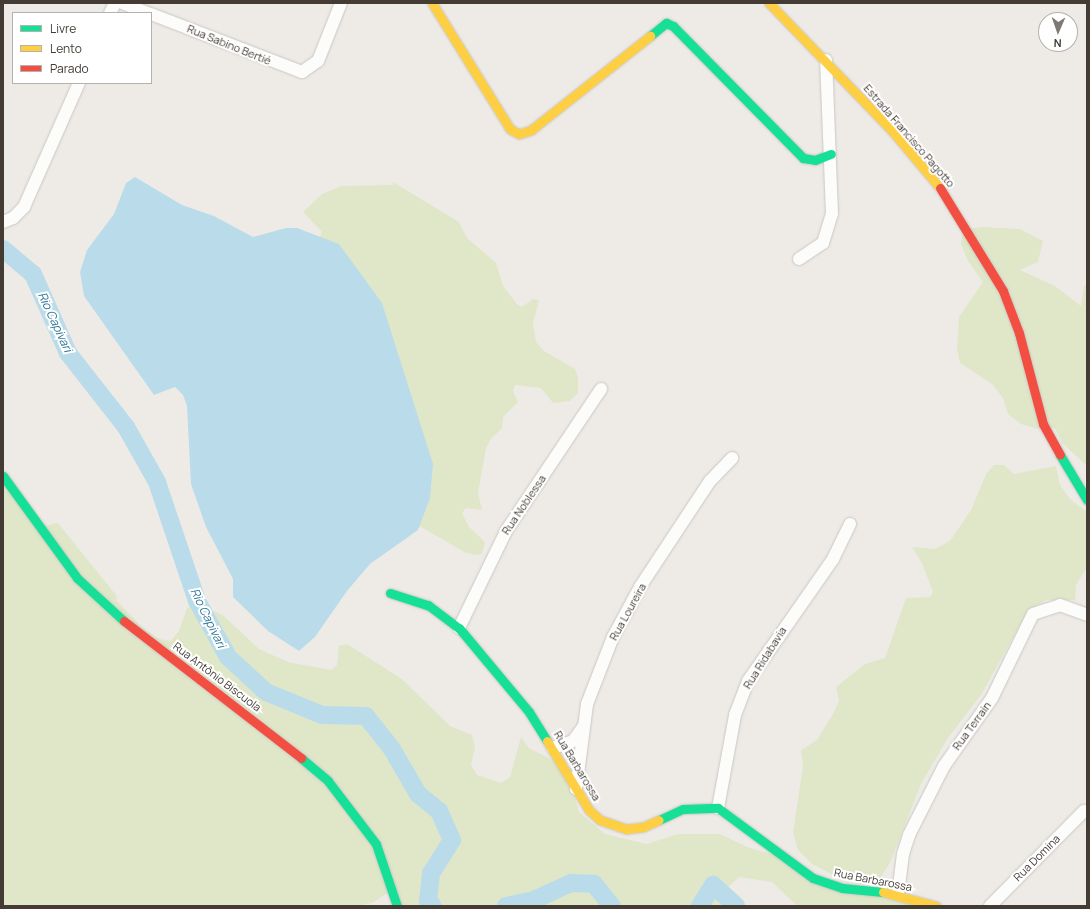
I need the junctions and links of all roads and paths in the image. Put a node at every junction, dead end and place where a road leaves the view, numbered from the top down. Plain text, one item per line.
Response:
1 (115, 3) edge
2 (122, 3) edge
3 (340, 3) edge
4 (432, 3) edge
5 (769, 3) edge
6 (110, 12) edge
7 (145, 12) edge
8 (152, 14) edge
9 (826, 60) junction
10 (79, 84) edge
11 (831, 154) junction
12 (3, 222) edge
13 (799, 259) dead end
14 (601, 389) dead end
15 (732, 458) dead end
16 (3, 476) edge
17 (1087, 500) edge
18 (850, 524) dead end
19 (390, 593) dead end
20 (1087, 615) edge
21 (459, 628) junction
22 (587, 721) junction
23 (553, 748) junction
24 (576, 789) junction
25 (718, 808) junction
26 (1084, 811) dead end
27 (898, 894) junction
28 (397, 906) edge
29 (936, 906) edge
30 (990, 906) edge

1 - 6 street
2 - 7 street
3 - 8 street, Rua Sabino Bertié
4 - 11 street
5 - 9 street, Estrada Francisco Pagotto
9 - 11 street
9 - 17 street, Estrada Francisco Pagotto
10 - 12 street
11 - 13 street
14 - 21 street, Rua Noblessa
15 - 22 street, Rua Loureira
16 - 28 street, Rua Antônio Biscuola
18 - 25 street, Rua Ridabavia
19 - 21 street, Rua Barbarossa
20 - 27 street, Rua Terrain
21 - 23 street, Rua Barbarossa
22 - 23 street
22 - 24 street, Rua Loureira
23 - 24 street, Rua Barbarossa
24 - 25 street, Rua Barbarossa
25 - 27 street, Rua Barbarossa
26 - 30 street, Rua Domina
27 - 29 street, Rua Barbarossa

